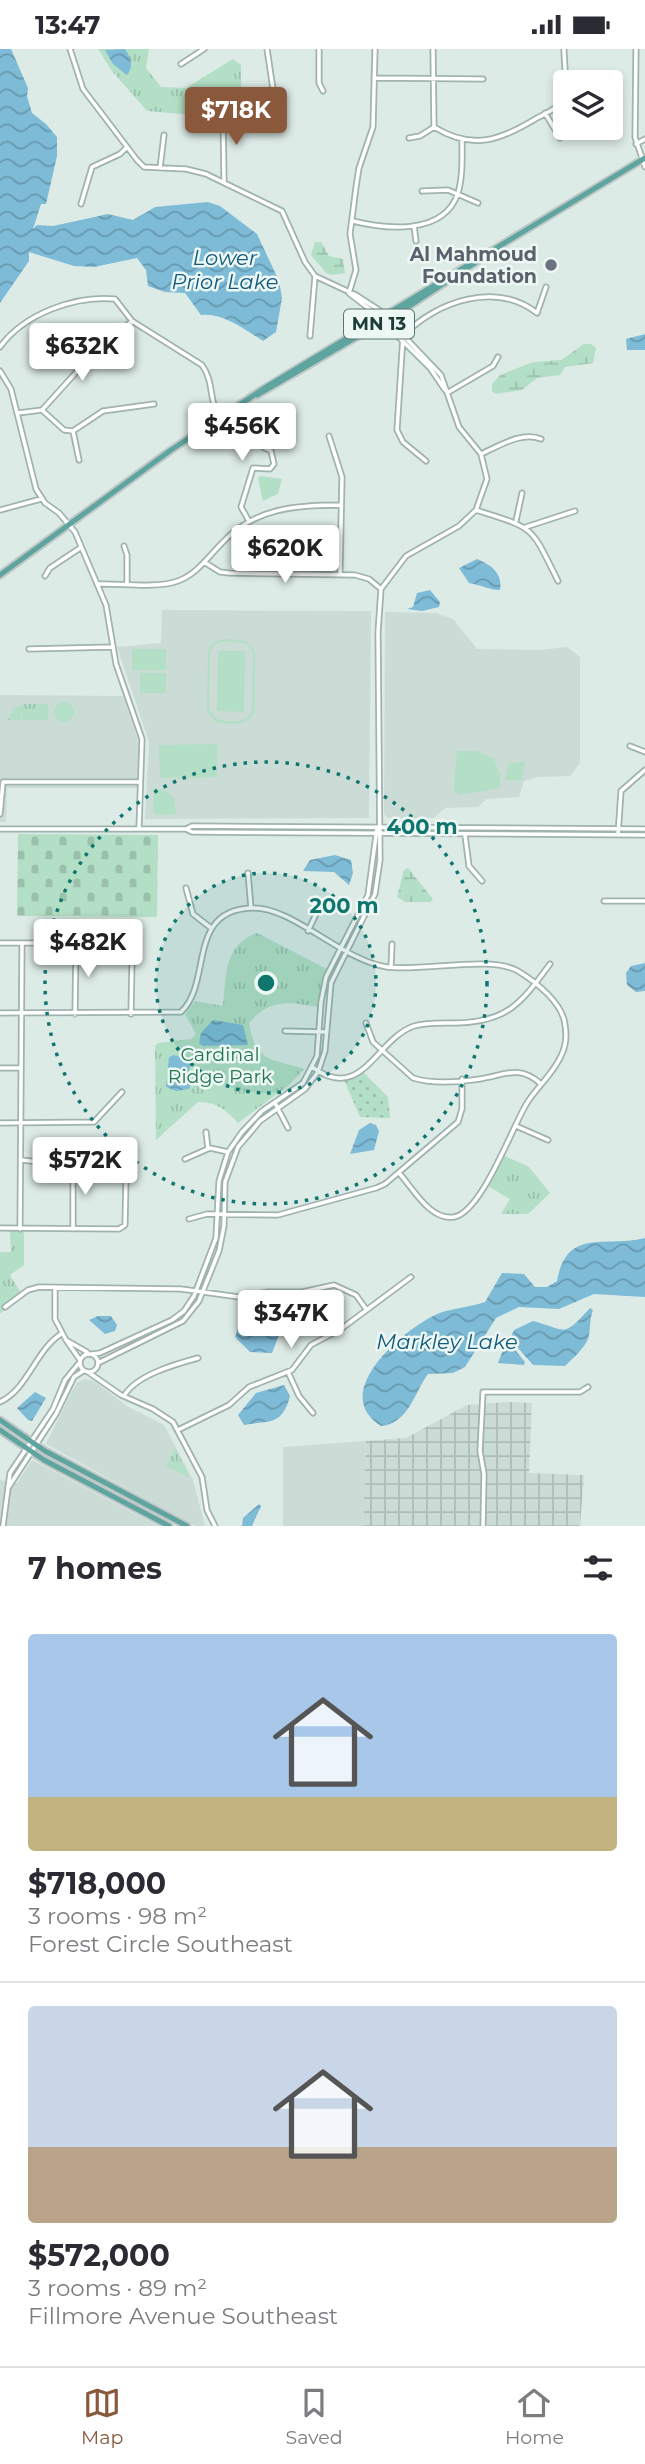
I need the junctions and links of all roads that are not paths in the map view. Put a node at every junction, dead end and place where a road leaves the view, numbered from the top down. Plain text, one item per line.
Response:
1 (70, 49) edge
2 (204, 49) edge
3 (267, 49) edge
4 (319, 49) edge
5 (375, 49) edge
6 (433, 49) edge
7 (564, 49) edge
8 (636, 49) edge
9 (181, 64) dead end
10 (374, 78) junction
11 (433, 79) junction
12 (483, 79) dead end
13 (273, 89) dead end
14 (323, 91) dead end
15 (223, 113) dead end
16 (545, 113) junction
17 (223, 125) junction
18 (254, 125) dead end
19 (553, 126) edge
20 (434, 127) junction
21 (164, 135) dead end
22 (409, 138) dead end
23 (462, 139) junction
24 (645, 139) edge
25 (636, 144) junction
26 (127, 147) junction
27 (643, 160) edge
28 (160, 167) junction
29 (645, 167) edge
30 (224, 181) junction
31 (422, 191) dead end
32 (458, 193) junction
33 (478, 203) dead end
34 (81, 204) dead end
35 (352, 221) junction
36 (414, 226) junction
37 (416, 241) dead end
38 (315, 276) junction
39 (546, 286) dead end
40 (349, 293) junction
41 (383, 319) junction
42 (132, 321) junction
43 (310, 336) dead end
44 (402, 339) junction
45 (0, 347) edge
46 (498, 357) dead end
47 (0, 371) edge
48 (447, 393) junction
49 (154, 404) dead end
50 (42, 410) junction
51 (18, 413) junction
52 (218, 418) junction
53 (73, 431) junction
54 (329, 436) dead end
55 (541, 439) dead end
56 (481, 454) junction
57 (79, 460) dead end
58 (426, 461) dead end
59 (522, 493) dead end
60 (41, 499) junction
61 (341, 505) junction
62 (0, 510) edge
63 (476, 510) junction
64 (575, 511) dead end
65 (249, 521) junction
66 (516, 521) junction
67 (69, 524) junction
68 (526, 527) junction
69 (124, 546) dead end
70 (80, 548) junction
71 (204, 562) junction
72 (340, 573) junction
73 (0, 575) edge
74 (45, 576) dead end
75 (558, 582) dead end
76 (127, 583) junction
77 (97, 584) junction
78 (381, 589) junction
79 (112, 647) junction
80 (29, 649) dead end
81 (630, 746) dead end
82 (645, 752) edge
83 (645, 770) edge
84 (2, 782) edge
85 (140, 782) junction
86 (0, 814) edge
87 (378, 826) junction
88 (139, 828) junction
89 (0, 829) edge
90 (186, 829) junction
91 (617, 829) junction
92 (645, 829) edge
93 (378, 834) junction
94 (465, 835) junction
95 (618, 835) junction
96 (645, 835) edge
97 (248, 873) dead end
98 (482, 881) dead end
99 (186, 888) dead end
100 (604, 901) dead end
101 (645, 901) edge
102 (251, 908) junction
103 (317, 912) dead end
104 (211, 928) junction
105 (308, 931) junction
106 (0, 943) edge
107 (23, 943) junction
108 (76, 944) junction
109 (392, 944) dead end
110 (341, 949) junction
111 (346, 952) junction
112 (550, 964) dead end
113 (391, 967) junction
114 (535, 985) junction
115 (0, 1013) edge
116 (22, 1013) junction
117 (75, 1014) junction
118 (131, 1014) junction
119 (366, 1023) dead end
120 (285, 1031) dead end
121 (320, 1032) junction
122 (327, 1032) junction
123 (383, 1051) junction
124 (312, 1067) junction
125 (0, 1068) edge
126 (21, 1068) junction
127 (318, 1072) junction
128 (462, 1080) junction
129 (541, 1084) junction
130 (122, 1092) dead end
131 (275, 1103) junction
132 (278, 1109) junction
133 (0, 1123) edge
134 (21, 1123) junction
135 (516, 1126) junction
136 (288, 1128) dead end
137 (206, 1132) dead end
138 (548, 1140) dead end
139 (208, 1149) junction
140 (228, 1153) junction
141 (185, 1159) dead end
142 (21, 1160) junction
143 (74, 1165) junction
144 (398, 1173) junction
145 (217, 1214) junction
146 (223, 1214) junction
147 (189, 1219) dead end
148 (0, 1229) edge
149 (20, 1229) junction
150 (73, 1229) junction
151 (411, 1277) dead end
152 (55, 1287) junction
153 (196, 1291) junction
154 (202, 1292) junction
155 (5, 1307) dead end
156 (366, 1308) junction
157 (61, 1333) junction
158 (66, 1340) junction
159 (90, 1353) junction
160 (198, 1358) dead end
161 (79, 1362) junction
162 (98, 1365) junction
163 (86, 1371) junction
164 (288, 1372) junction
165 (98, 1379) junction
166 (588, 1387) dead end
167 (124, 1397) junction
168 (0, 1402) edge
169 (313, 1413) dead end
170 (0, 1420) edge
171 (0, 1430) edge
172 (178, 1430) junction
173 (33, 1444) junction
174 (27, 1449) junction
175 (3, 1526) edge
176 (169, 1526) edge
177 (187, 1526) edge
178 (215, 1526) edge
179 (483, 1526) edge

1 - 26 street
2 - 9 street
3 - 13 street
4 - 14 street
5 - 10 street
6 - 11 street
7 - 16 street
8 - 25 street
10 - 11 street
10 - 35 street
11 - 12 street
11 - 20 street
15 - 17 street
16 - 19 street
16 - 23 street
17 - 18 street
17 - 30 street
20 - 22 street
20 - 23 street
21 - 28 street
23 - 32 street
24 - 25 street
25 - 27 street
26 - 28 street
26 - 34 street
27 - 29 street
27 - 41 main road, MN 13
28 - 30 street
30 - 38 street
31 - 32 street
32 - 33 street
32 - 36 street
35 - 36 street
35 - 40 street
36 - 37 street
38 - 40 street
38 - 43 street
39 - 44 street
40 - 41 street
41 - 44 street
41 - 52 main road, MN 13
42 - 45 street
42 - 50 street
42 - 52 street
44 - 48 street
44 - 58 street
46 - 48 street
47 - 51 street
48 - 56 street
49 - 53 street
50 - 51 street
50 - 53 street
51 - 60 street
52 - 65 street
52 - 67 main road, MN 13
53 - 57 street
54 - 61 street
55 - 56 street
56 - 63 street
59 - 66 street
60 - 62 street
60 - 67 street
61 - 65 street
61 - 72 street
63 - 66 street
63 - 78 street
64 - 68 street
65 - 71 street
66 - 68 street
67 - 70 street
67 - 73 main road, MN 13
68 - 75 street
69 - 76 street
70 - 74 street
70 - 77 street
71 - 72 street
71 - 76 street
72 - 78 street
76 - 77 street
77 - 79 street
78 - 87 street
79 - 80 street
79 - 85 street
81 - 82 street
83 - 91 street
84 - 85 street
84 - 86 street
85 - 88 street
87 - 90 street
87 - 91 street
87 - 93 street
88 - 89 street
88 - 90 street
90 - 93 street
91 - 92 street
91 - 95 street
93 - 94 street
93 - 110 street
93 - 111 street
94 - 95 street
94 - 98 street
95 - 96 street
97 - 102 street
99 - 104 street
100 - 101 street
102 - 104 street
102 - 105 street
103 - 105 street
104 - 118 street
105 - 110 street
106 - 107 street
107 - 108 street
107 - 116 street
108 - 117 street
108 - 118 street
109 - 113 street
110 - 111 street
110 - 121 street
111 - 113 street
111 - 122 street
112 - 114 street
113 - 114 street
114 - 123 street
114 - 129 street
115 - 116 street
116 - 117 street
116 - 126 street
117 - 118 street
119 - 123 street
120 - 121 street
121 - 122 street
121 - 124 street
122 - 127 street
123 - 127 street
123 - 128 street
124 - 127 street
124 - 131 street
125 - 126 street
126 - 134 street
127 - 132 street
128 - 129 street
128 - 144 street
129 - 135 street
130 - 134 street
131 - 132 street
131 - 140 street
132 - 136 street
132 - 146 street
133 - 134 street
134 - 142 street
135 - 138 street
135 - 144 street
137 - 139 street
139 - 140 street
139 - 141 street
140 - 145 street
142 - 143 street
142 - 149 street
143 - 150 street
143 - 150 street
144 - 146 street
145 - 146 street
145 - 147 street
145 - 153 street
146 - 154 street
148 - 149 street
149 - 150 street
151 - 156 street
152 - 153 street
152 - 155 street
152 - 157 street
153 - 154 street
153 - 159 street
154 - 156 street
154 - 162 street
156 - 164 street
157 - 158 street
157 - 168 street
158 - 159 street
158 - 161 street
159 - 161 street
159 - 162 street
160 - 167 street
161 - 163 street
161 - 173 street
162 - 163 street
162 - 165 street
163 - 165 street
163 - 173 street
164 - 169 street
164 - 172 street
165 - 167 street
166 - 179 street
167 - 172 street
170 - 173 main road
171 - 174 main road
172 - 178 street
173 - 174 street
173 - 177 main road
174 - 175 street
174 - 176 main road

